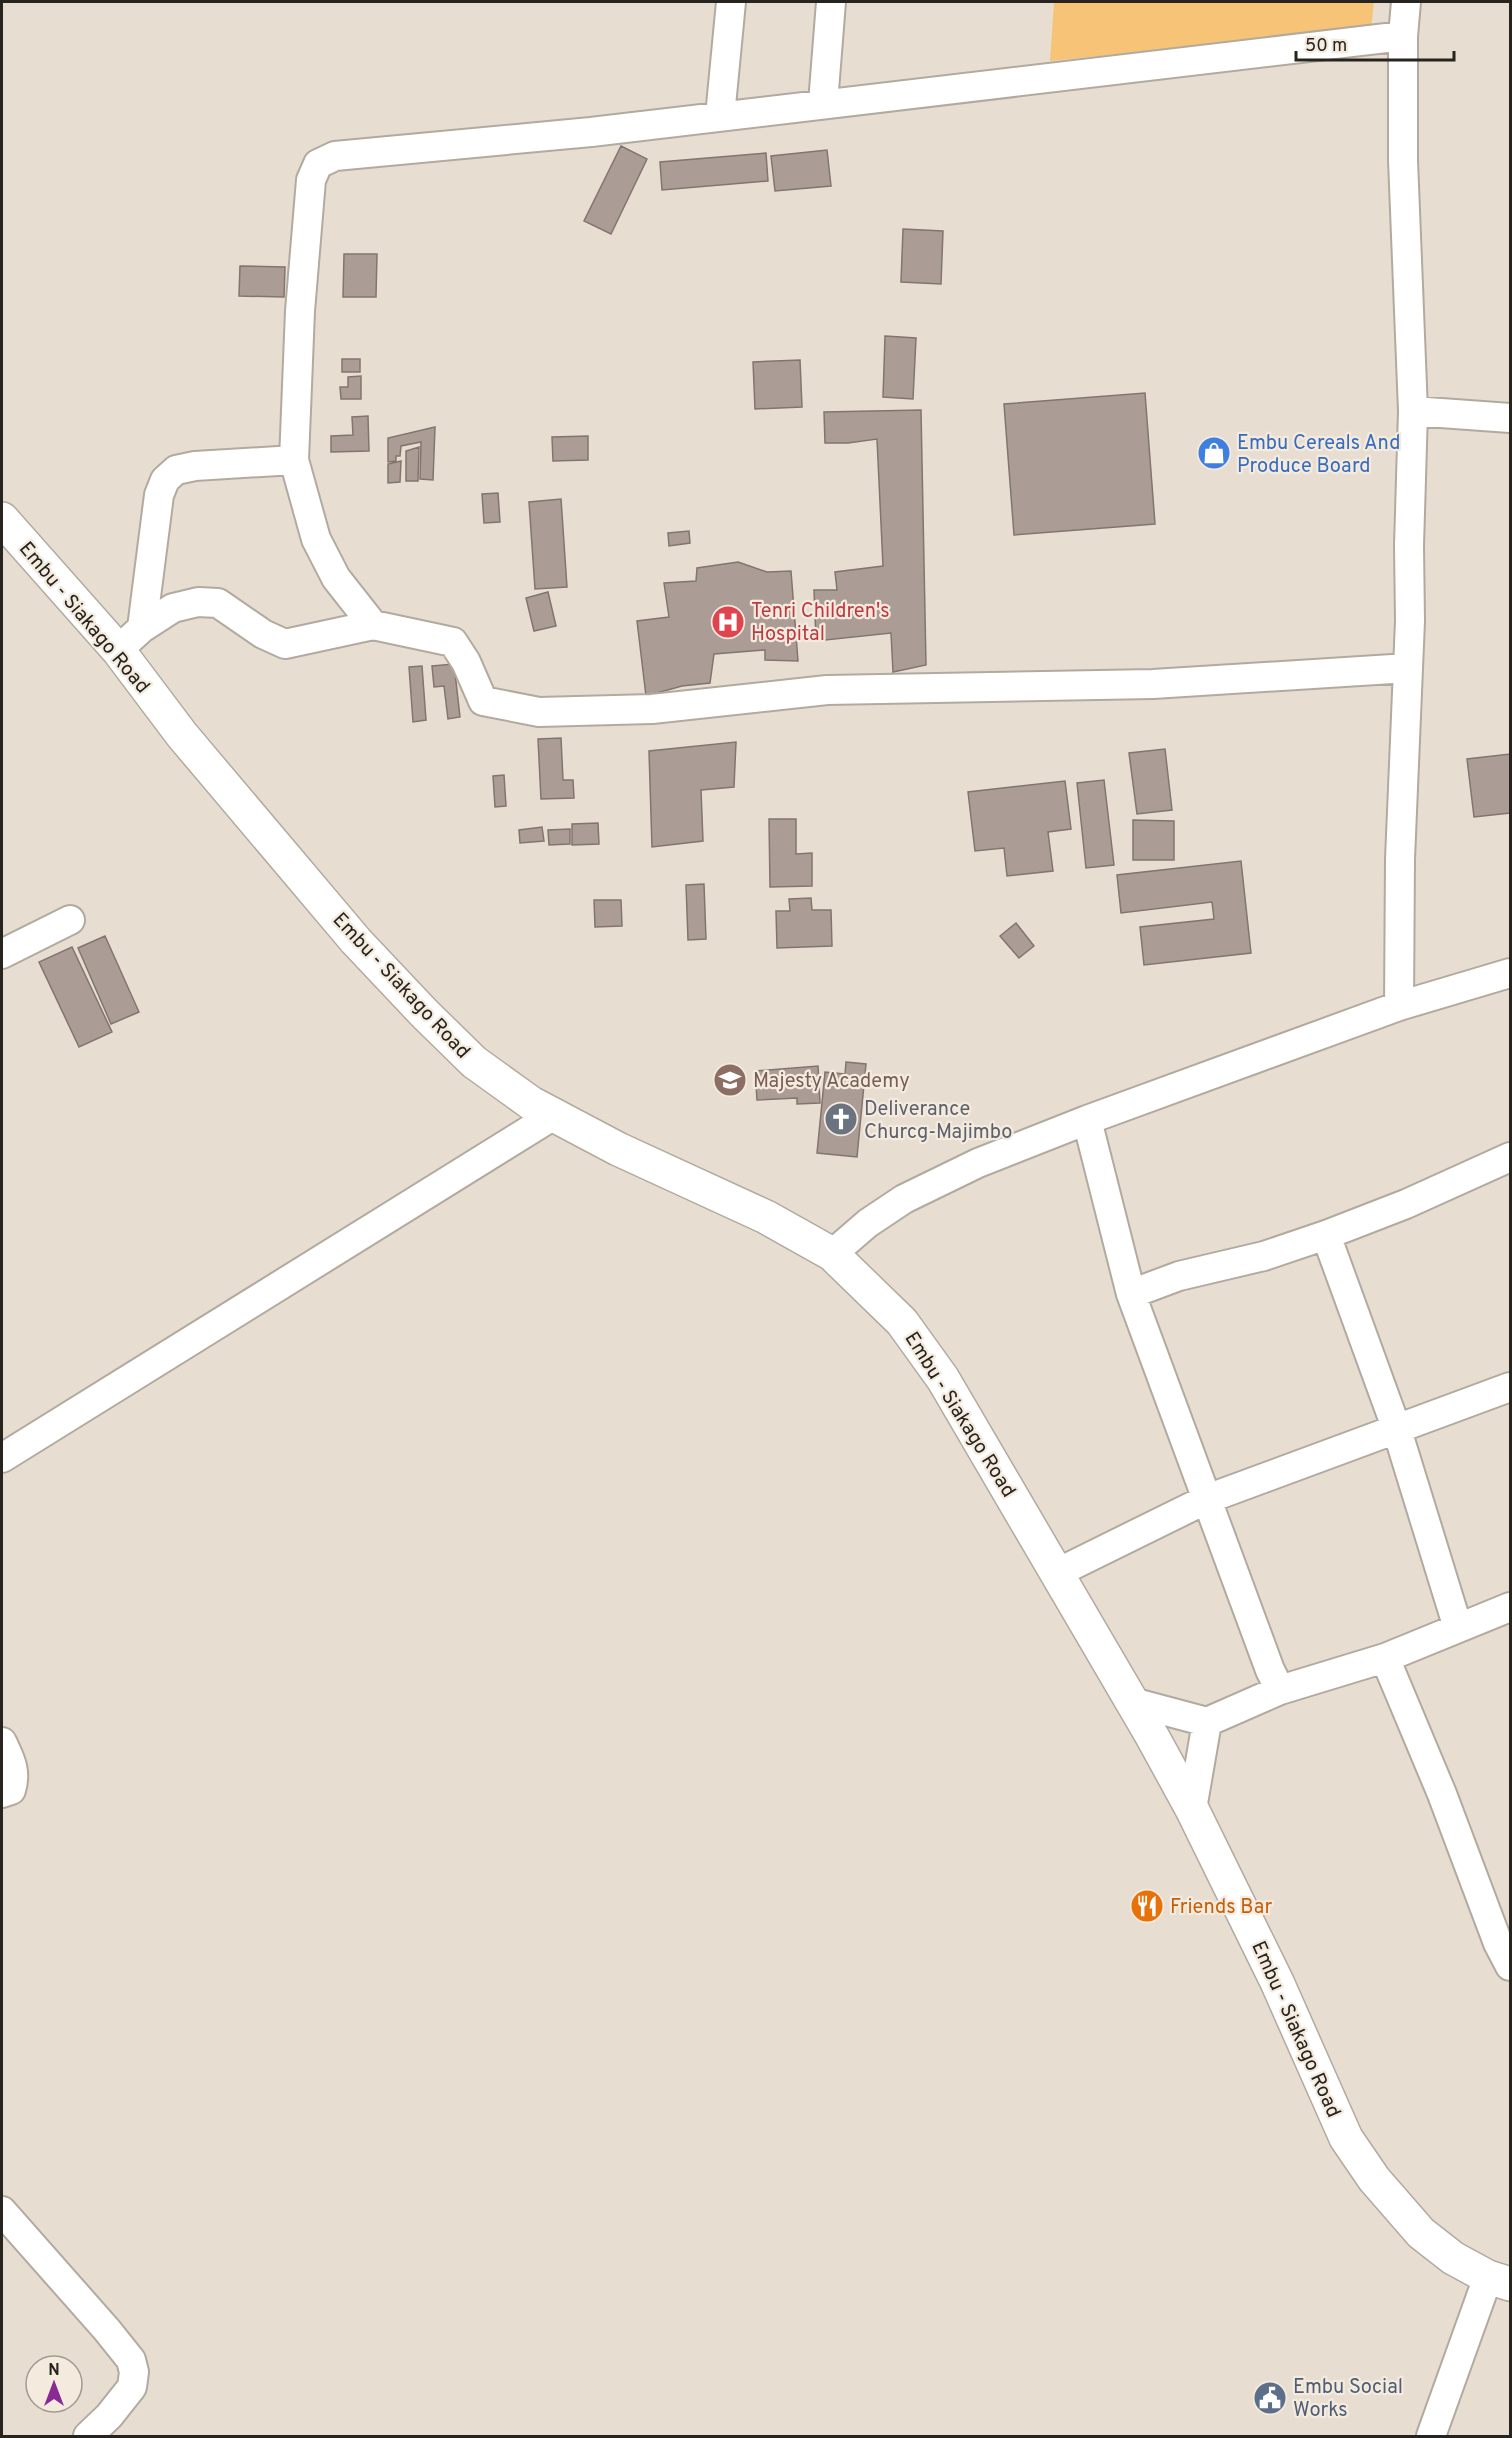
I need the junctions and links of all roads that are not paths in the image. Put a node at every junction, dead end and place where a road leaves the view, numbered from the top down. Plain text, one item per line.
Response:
1 (731, 2) edge
2 (831, 2) edge
3 (1406, 2) edge
4 (1403, 36) junction
5 (823, 104) junction
6 (720, 116) junction
7 (1413, 411) junction
8 (1510, 418) edge
9 (294, 460) junction
10 (2, 519) edge
11 (373, 626) junction
12 (142, 628) junction
13 (118, 650) junction
14 (1408, 668) junction
15 (70, 920) dead end
16 (2, 954) edge
17 (1510, 973) edge
18 (1399, 1006) junction
19 (554, 1115) junction
20 (1087, 1119) junction
21 (1508, 1165) edge
22 (1326, 1235) junction
23 (832, 1254) junction
24 (1131, 1294) junction
25 (1510, 1387) edge
26 (1397, 1430) junction
27 (2, 1458) edge
28 (1207, 1499) junction
29 (1057, 1573) junction
30 (1510, 1607) edge
31 (1458, 1628) junction
32 (1385, 1658) junction
33 (1280, 1690) junction
34 (1132, 1702) junction
35 (1207, 1722) junction
36 (2, 1742) edge
37 (2, 1793) edge
38 (1192, 1809) junction
39 (1510, 1966) edge
40 (2, 2211) edge
41 (1499, 2281) edge
42 (88, 2436) edge
43 (1431, 2436) edge

1 - 6 street
2 - 5 street
3 - 4 street
4 - 5 street
4 - 7 street
5 - 6 street
6 - 9 street
7 - 8 street
7 - 14 street
9 - 11 street
9 - 12 street
10 - 13 highway, Embu - Siakago Road
11 - 12 street
11 - 14 street
12 - 13 street
13 - 19 highway, Embu - Siakago Road
14 - 18 street
15 - 16 street
17 - 18 street
18 - 20 street
19 - 23 highway, Embu - Siakago Road
19 - 27 street
20 - 23 street
20 - 24 street
21 - 22 street
22 - 24 street
22 - 26 street
23 - 29 highway, Embu - Siakago Road
24 - 28 street
25 - 26 street
26 - 28 street
26 - 31 street
28 - 29 street
28 - 33 street
29 - 34 highway, Embu - Siakago Road
30 - 31 street
31 - 32 street
32 - 33 street
32 - 39 street
33 - 35 street
34 - 35 street
34 - 38 highway, Embu - Siakago Road
35 - 38 street
36 - 37 street
38 - 41 highway, Embu - Siakago Road
40 - 42 street
41 - 43 street

